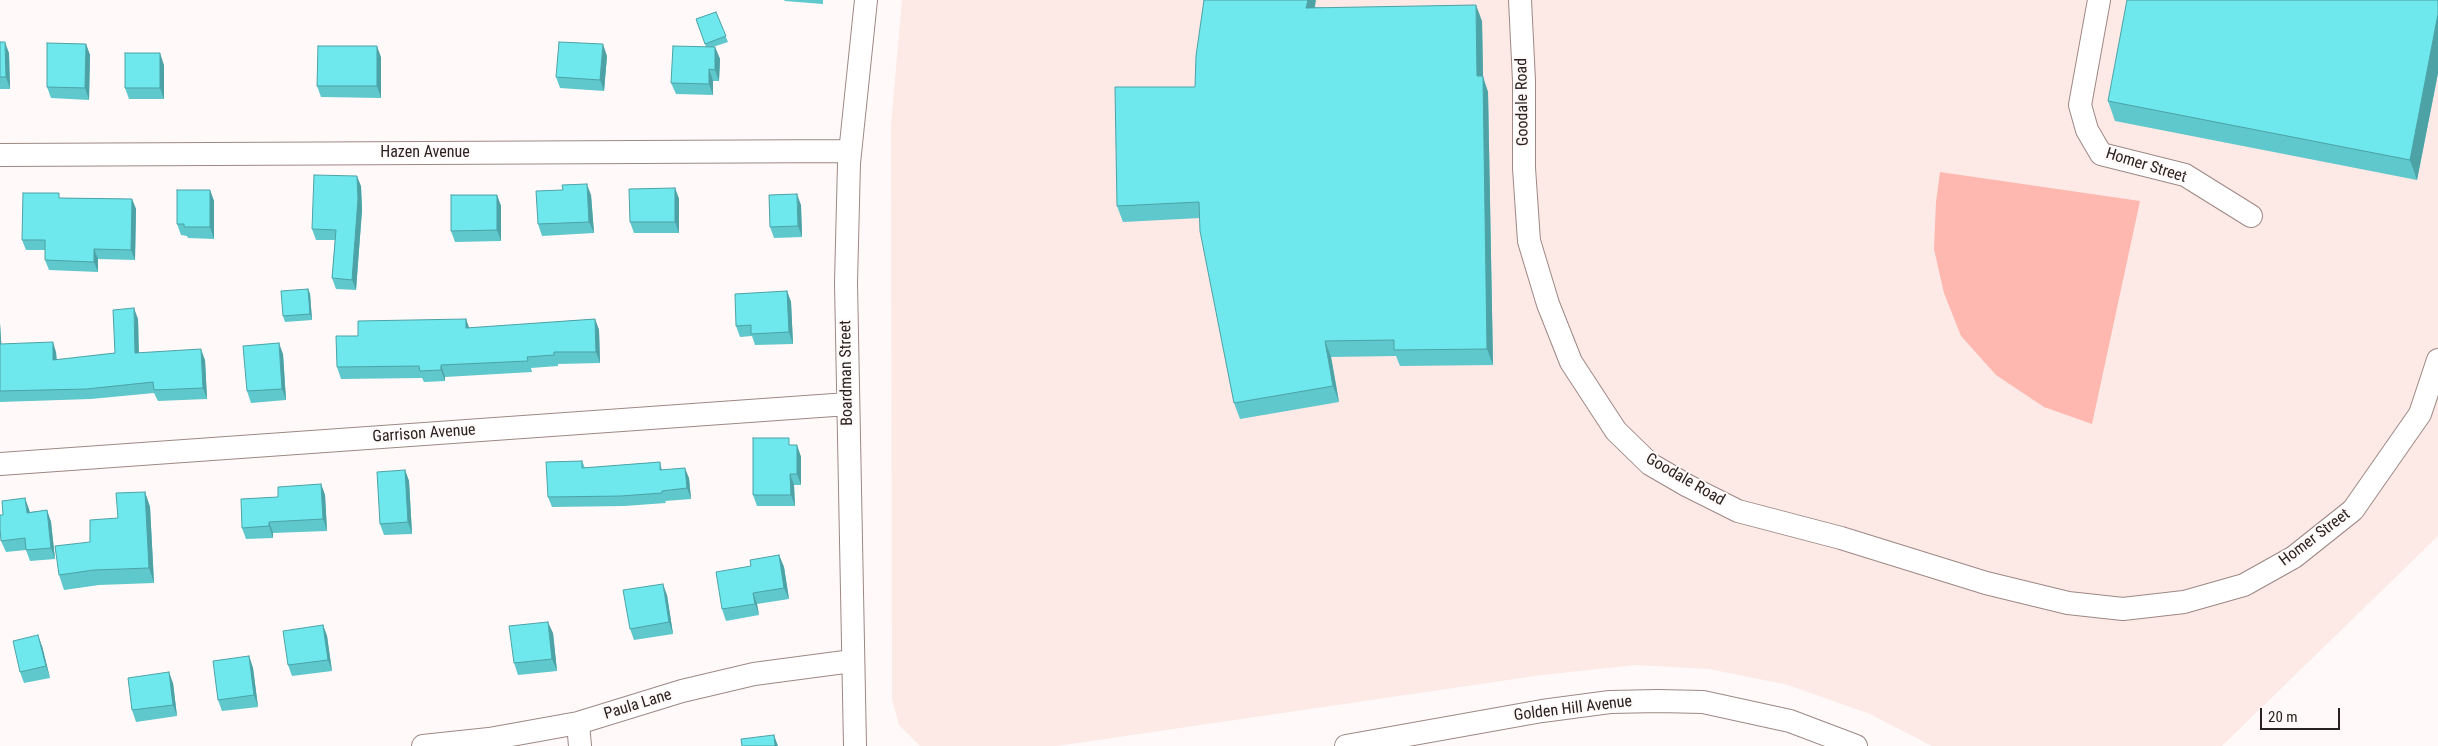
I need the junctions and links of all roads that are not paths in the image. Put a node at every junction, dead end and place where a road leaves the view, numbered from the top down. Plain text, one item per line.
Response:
1 (866, 0) edge
2 (1520, 0) edge
3 (2099, 0) edge
4 (850, 152) junction
5 (0, 155) edge
6 (2251, 216) dead end
7 (2438, 360) edge
8 (848, 404) junction
9 (0, 464) edge
10 (2111, 608) joint
11 (852, 661) junction
12 (578, 723) junction
13 (423, 746) edge
14 (580, 746) edge
15 (855, 746) edge
16 (1346, 746) edge
17 (1856, 746) edge

1 - 4 street, Boardman Street
2 - 10 street, Goodale Road
3 - 6 street, Homer Street
4 - 5 street, Hazen Avenue
4 - 8 street, Boardman Street
7 - 10 street, Homer Street
8 - 9 street, Garrison Avenue
8 - 11 street, Boardman Street
11 - 12 street, Paula Lane
11 - 15 street, Boardman Street
12 - 13 street, Paula Lane
12 - 14 street
16 - 17 street, Golden Hill Avenue

